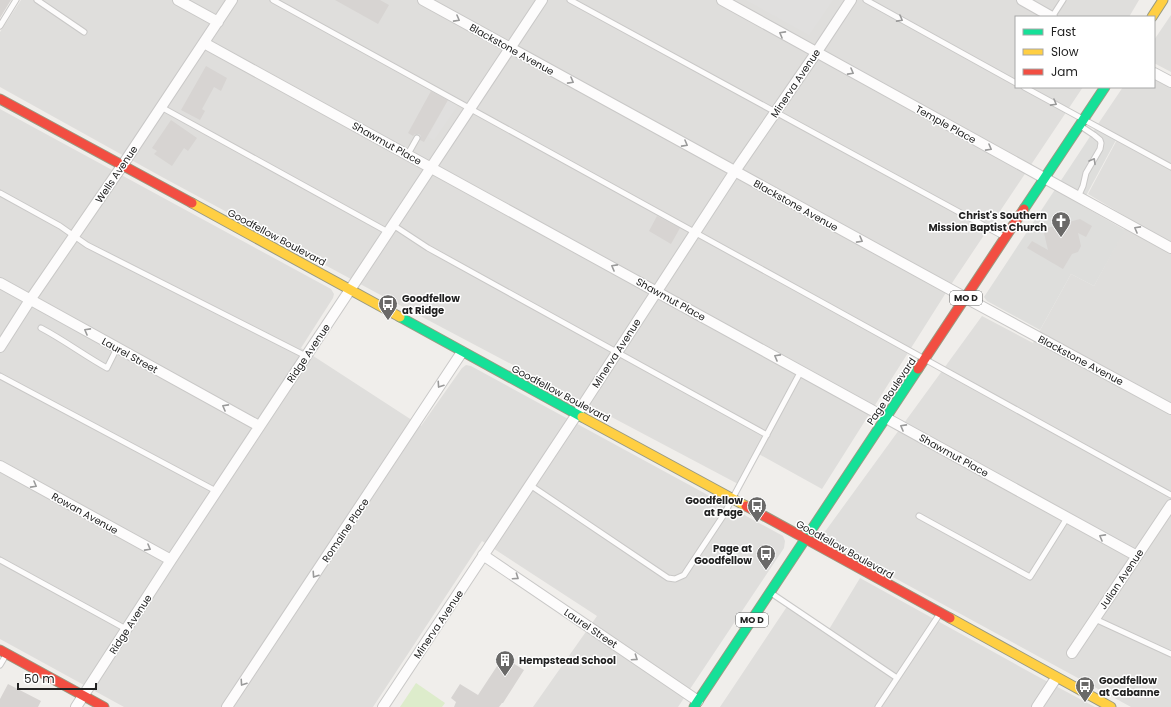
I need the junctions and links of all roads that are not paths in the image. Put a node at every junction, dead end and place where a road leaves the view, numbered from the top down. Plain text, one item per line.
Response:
1 (16, 0) edge
2 (37, 0) edge
3 (178, 0) edge
4 (232, 0) edge
5 (273, 0) edge
6 (422, 0) edge
7 (542, 0) edge
8 (570, 0) edge
9 (722, 0) edge
10 (851, 0) edge
11 (866, 0) edge
12 (1022, 0) edge
13 (1063, 0) edge
14 (1163, 0) edge
15 (1050, 16) edge
16 (1053, 16) edge
17 (1153, 16) edge
18 (218, 22) junction
19 (0, 26) edge
20 (84, 32) dead end
21 (204, 43) junction
22 (510, 48) junction
23 (816, 53) junction
24 (1155, 74) edge
25 (1015, 82) edge
26 (1171, 82) edge
27 (1026, 88) edge
28 (1105, 88) edge
29 (0, 99) edge
30 (161, 107) junction
31 (471, 107) junction
32 (776, 112) junction
33 (1082, 123) junction
34 (417, 138) dead end
35 (408, 154) junction
36 (122, 166) junction
37 (431, 167) junction
38 (1171, 167) edge
39 (734, 172) junction
40 (1044, 178) junction
41 (0, 193) edge
42 (1078, 197) junction
43 (390, 228) junction
44 (695, 232) junction
45 (74, 236) junction
46 (1006, 237) junction
47 (1171, 248) edge
48 (0, 283) edge
49 (350, 289) junction
50 (656, 290) junction
51 (966, 298) junction
52 (30, 300) junction
53 (41, 328) dead end
54 (0, 347) edge
55 (117, 348) junction
56 (617, 351) junction
57 (462, 352) junction
58 (306, 356) junction
59 (925, 360) junction
60 (801, 371) junction
61 (0, 376) edge
62 (1171, 409) edge
63 (577, 414) junction
64 (886, 418) junction
65 (259, 426) junction
66 (767, 435) junction
67 (0, 466) edge
68 (530, 485) junction
69 (216, 491) junction
70 (1171, 495) edge
71 (732, 498) junction
72 (1171, 505) edge
73 (919, 516) dead end
74 (1067, 518) junction
75 (806, 539) junction
76 (483, 556) junction
77 (1137, 556) junction
78 (0, 560) edge
79 (171, 560) junction
80 (770, 593) junction
81 (940, 614) junction
82 (1095, 619) junction
83 (126, 629) junction
84 (3, 652) edge
85 (1072, 653) dead end
86 (1171, 654) edge
87 (0, 665) edge
88 (897, 678) junction
89 (1056, 678) junction
90 (83, 696) junction
91 (696, 704) edge
92 (76, 707) edge
93 (104, 707) edge
94 (227, 707) edge
95 (383, 707) edge
96 (878, 707) edge
97 (1037, 707) edge
98 (1111, 707) edge

1 - 19 lane
2 - 20 lane
3 - 18 street
4 - 18 street, Wells Avenue
5 - 31 lane
6 -> 22 street, Blackstone Avenue
7 - 22 street, Ridge Avenue
8 - 32 lane
23 -> 9 street, Temple Place
10 - 23 street, Minerva Avenue
11 -> 25 lane
12 - 15 street
13 - 16 lane
14 - 17 main road
18 - 21 street, Wells Avenue
21 - 30 street, Wells Avenue
21 - 35 street, Shawmut Place
22 - 31 street, Ridge Avenue
22 -> 39 street, Blackstone Avenue
23 - 32 street, Minerva Avenue
23 -> 40 street, Temple Place
24 - 26 street
27 -> 33 lane
28 - 33 main road, Page Boulevard / MO D
29 - 36 main road, Goodfellow Boulevard
30 - 36 street, Wells Avenue
30 - 43 lane
31 - 37 street, Ridge Avenue
31 - 44 lane
32 - 39 street, Minerva Avenue
32 - 46 lane
33 - 38 lane
33 - 40 main road, Page Boulevard / MO D
42 -> 33 lane
34 - 35 lane
35 - 37 street, Shawmut Place
36 - 45 street, Wells Avenue
36 - 49 main road, Goodfellow Boulevard
37 - 43 street, Ridge Avenue
50 -> 37 street, Shawmut Place
39 - 44 street, Minerva Avenue
39 -> 51 street, Blackstone Avenue
40 - 42 street, Temple Place
40 - 46 main road, Page Boulevard / MO D
41 - 45 lane
47 -> 42 street, Temple Place
43 - 49 street, Ridge Avenue
43 - 56 lane
44 - 50 street, Minerva Avenue
44 - 59 lane
45 - 52 street, Wells Avenue
45 - 58 lane
46 - 51 main road, Page Boulevard / MO D
48 - 52 street, Laurel Street
49 - 57 main road, Goodfellow Boulevard
49 - 58 street, Ridge Avenue
50 - 56 street, Minerva Avenue
60 -> 50 street, Shawmut Place
51 - 59 main road, Page Boulevard / MO D
51 - 62 street, Blackstone Avenue
52 - 54 street, Wells Avenue
55 -> 52 street, Laurel Street
53 - 55 lane
65 -> 55 street, Laurel Street
56 - 63 street, Minerva Avenue
56 - 66 lane
57 - 63 main road, Goodfellow Boulevard
57 -> 94 street, Romaine Place
58 - 65 street, Ridge Avenue
59 - 64 main road, Page Boulevard / MO D
59 - 70 lane
60 - 64 street, Shawmut Place
60 - 66 lane
61 - 69 lane
63 - 68 street, Minerva Avenue
63 - 71 main road, Goodfellow Boulevard
74 -> 64 street, Shawmut Place
64 - 75 main road, Page Boulevard / MO D
65 - 69 street, Ridge Avenue
66 - 71 lane
67 -> 79 street, Rowan Avenue
68 - 71 lane
68 - 76 street, Minerva Avenue
69 - 79 street, Ridge Avenue
71 - 75 main road, Goodfellow Boulevard
72 - 77 street, Julian Avenue
73 - 74 lane
77 -> 74 street, Shawmut Place
75 - 80 main road, Page Boulevard / MO D
75 - 81 main road, Goodfellow Boulevard
76 -> 91 street, Laurel Street
76 - 95 street, Minerva Avenue
77 - 82 street, Julian Avenue
78 - 83 lane
79 - 83 street, Ridge Avenue
80 - 88 lane
80 - 91 main road, Page Boulevard / MO D
81 - 88 lane
81 - 89 main road, Goodfellow Boulevard
82 - 85 street, Julian Avenue
82 - 86 lane
83 - 90 street, Ridge Avenue
84 - 87 lane
84 - 90 main road
88 - 96 lane
89 - 97 street
89 - 98 main road, Goodfellow Boulevard
90 - 92 street, Ridge Avenue
90 - 93 main road

